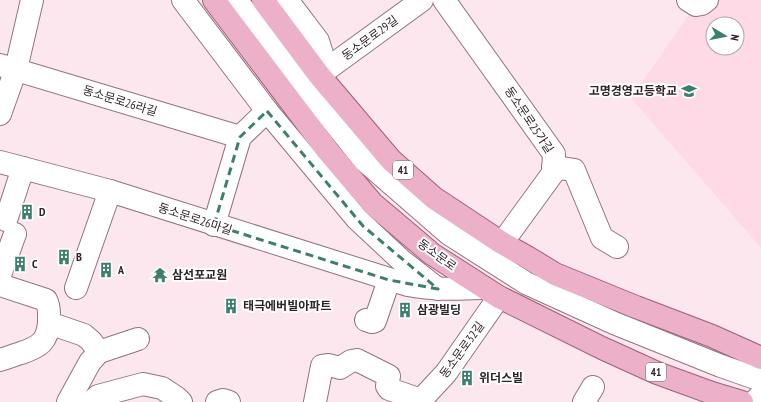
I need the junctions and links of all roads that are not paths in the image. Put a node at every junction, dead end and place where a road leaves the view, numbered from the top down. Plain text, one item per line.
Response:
1 (32, 0) edge
2 (184, 0) edge
3 (214, 0) edge
4 (236, 0) edge
5 (253, 0) edge
6 (263, 0) edge
7 (287, 0) edge
8 (422, 0) edge
9 (444, 0) edge
10 (688, 0) edge
11 (707, 0) edge
12 (8, 67) edge
13 (319, 75) junction
14 (267, 111) junction
15 (0, 114) edge
16 (240, 137) junction
17 (0, 162) edge
18 (553, 167) junction
19 (23, 168) junction
20 (110, 191) junction
21 (214, 225) junction
22 (502, 244) junction
23 (617, 247) dead end
24 (0, 275) edge
25 (389, 280) junction
26 (0, 285) edge
27 (76, 288) dead end
28 (438, 289) junction
29 (491, 292) junction
30 (366, 320) dead end
31 (49, 323) junction
32 (138, 339) dead end
33 (99, 352) junction
34 (761, 358) edge
35 (0, 360) edge
36 (761, 369) edge
37 (80, 380) junction
38 (761, 380) edge
39 (761, 396) edge
40 (94, 399) edge
41 (420, 401) edge
42 (68, 402) edge
43 (181, 402) edge
44 (217, 402) edge
45 (229, 402) edge
46 (315, 402) edge
47 (742, 402) edge
48 (754, 402) edge

1 - 12 street
2 - 14 street
3 - 29 main road, 동소문로 / 41
4 - 38 street
5 - 36 street
6 - 13 main road, 41
7 - 13 street
8 - 13 street, 동소문로29길
9 - 18 street, 동소문로25가길
10 - 11 street
12 - 15 street
12 - 16 street, 동소문로26라길
13 - 22 main road, 41
14 - 16 street
14 - 28 street
16 - 21 street
17 - 19 street, 동소문로26마길
18 - 22 street, 동소문로25가길
18 - 23 street
19 - 20 street, 동소문로26마길
19 - 24 street
20 - 21 street, 동소문로26마길
20 - 27 street
21 - 25 street, 동소문로26마길
22 - 34 main road, 41
25 - 28 street, 동소문로26마길
25 - 30 street
26 - 31 street
28 - 29 street, 동소문로26마길
29 - 41 street, 동소문로32길
29 - 47 main road, 동소문로 / 41
31 - 33 street
31 - 35 street
32 - 33 street
33 - 37 street
37 - 40 street
37 - 42 street
39 - 48 street
40 - 43 street
41 - 46 street, 동소문로32길
44 - 45 street

